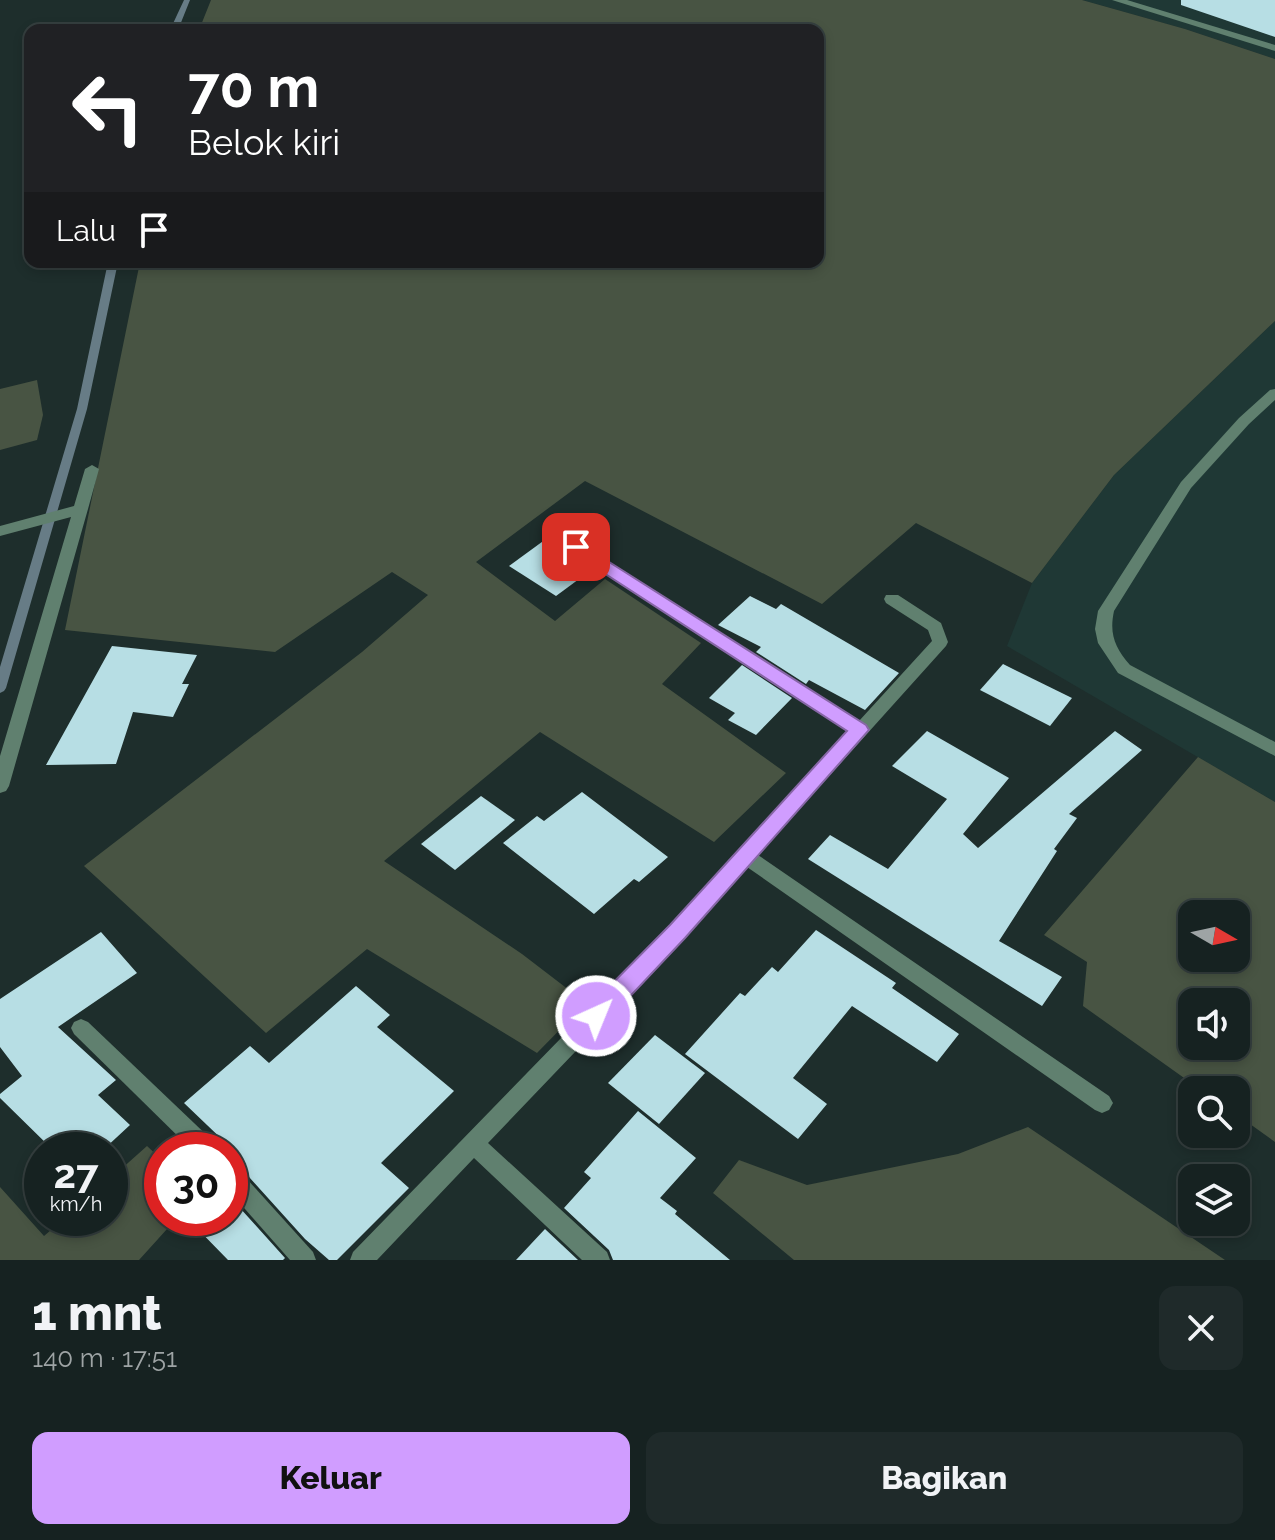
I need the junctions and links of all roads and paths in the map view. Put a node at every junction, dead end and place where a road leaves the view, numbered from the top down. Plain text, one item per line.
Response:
1 (1117, 0) edge
2 (1275, 48) edge
3 (1275, 393) edge
4 (92, 469) dead end
5 (81, 509) junction
6 (550, 530) dead end
7 (0, 531) edge
8 (892, 599) dead end
9 (860, 730) junction
10 (1275, 750) edge
11 (0, 786) edge
12 (746, 856) junction
13 (81, 1028) dead end
14 (1102, 1103) dead end
15 (188, 1132) edge
16 (473, 1143) junction
17 (248, 1196) edge
18 (305, 1260) edge
19 (361, 1260) edge
20 (599, 1260) edge

1 - 2 street
3 - 10 street
4 - 5 street
5 - 7 street
5 - 11 street
6 - 9 street
8 - 9 street
9 - 12 street
12 - 14 street
12 - 16 street
13 - 15 street
16 - 19 street
16 - 20 street
17 - 18 street

